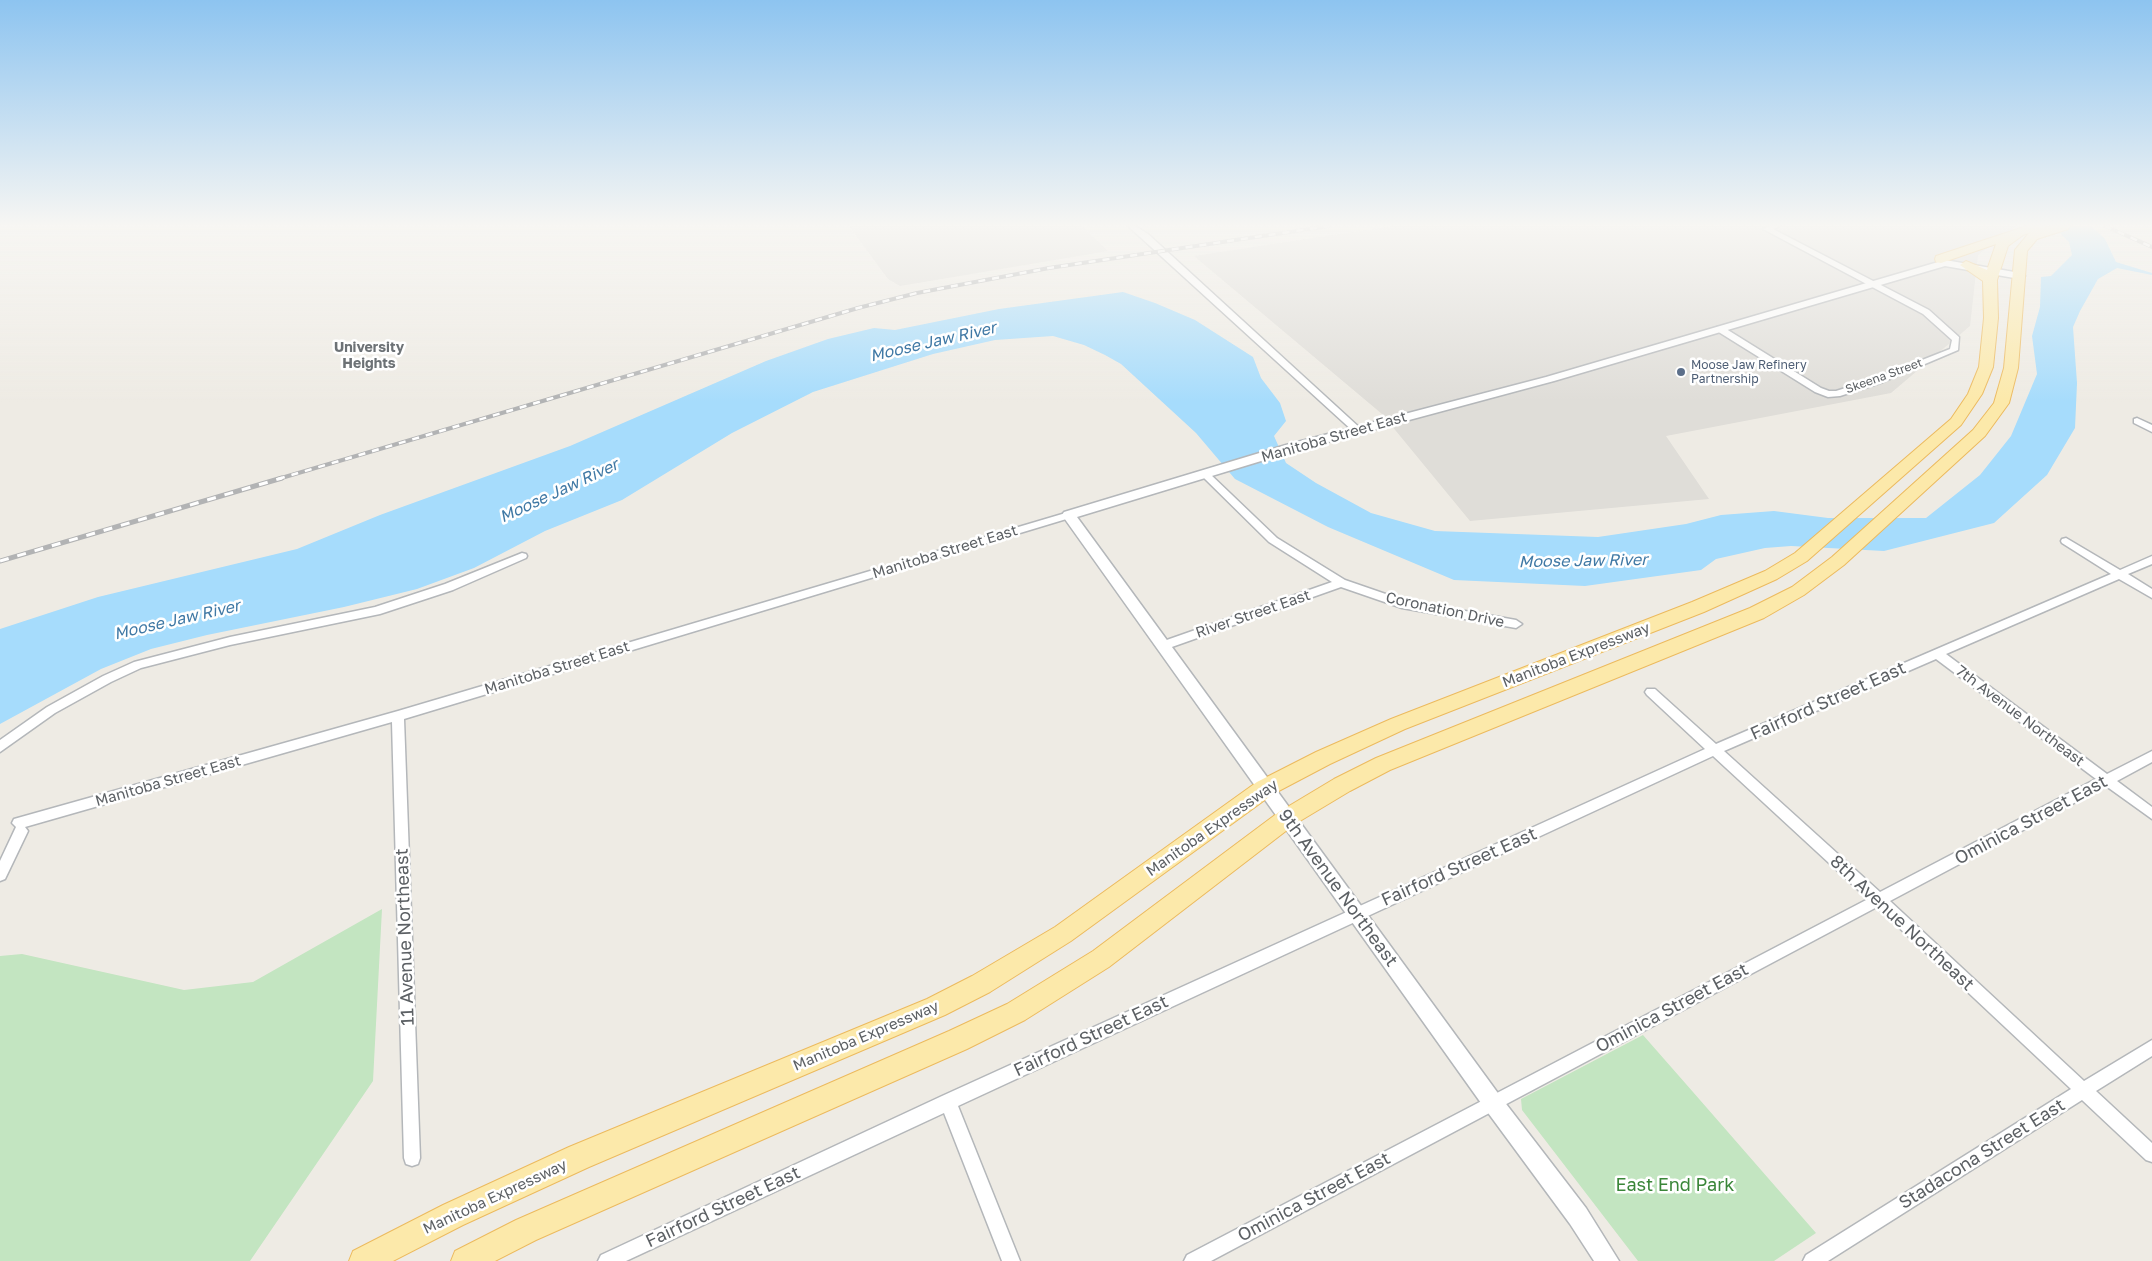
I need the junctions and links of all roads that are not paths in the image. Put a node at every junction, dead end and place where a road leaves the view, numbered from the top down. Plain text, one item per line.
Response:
1 (1198, 285) edge
2 (1860, 285) edge
3 (1874, 285) edge
4 (1992, 285) edge
5 (2019, 285) edge
6 (1720, 329) junction
7 (2137, 421) dead end
8 (2152, 429) edge
9 (1357, 430) junction
10 (1212, 473) junction
11 (1069, 515) junction
12 (2066, 541) dead end
13 (522, 556) dead end
14 (2152, 560) edge
15 (1838, 561) joint
16 (2120, 575) junction
17 (1341, 583) junction
18 (2152, 594) edge
19 (1516, 624) dead end
20 (1165, 645) junction
21 (1936, 653) junction
22 (1651, 692) dead end
23 (398, 716) junction
24 (0, 747) edge
25 (1715, 750) junction
26 (2152, 756) edge
27 (2106, 780) junction
28 (1265, 788) junction
29 (2152, 814) edge
30 (1287, 818) junction
31 (0, 875) edge
32 (1879, 900) junction
33 (1356, 914) junction
34 (2152, 1046) edge
35 (2084, 1090) junction
36 (948, 1102) junction
37 (1493, 1102) junction
38 (2152, 1154) edge
39 (412, 1158) dead end
40 (363, 1261) edge
41 (465, 1261) edge
42 (607, 1261) edge
43 (1010, 1261) edge
44 (1194, 1261) edge
45 (1607, 1261) edge
46 (1812, 1261) edge

1 - 9 street
2 - 6 street, Manitoba Street East
3 - 6 street, Skeena Street
4 - 28 main road, Manitoba Expressway
5 - 15 main road, Manitoba Expressway
6 - 9 street, Manitoba Street East
7 - 8 street
9 - 10 street, Manitoba Street East
10 - 11 street, Manitoba Street East
10 - 17 street, Coronation Drive
11 - 20 street, 9th Avenue Northeast
11 - 23 street, Manitoba Street East
12 - 16 street
13 - 24 street
14 - 16 street, Fairford Street East
15 - 30 main road, Manitoba Expressway
16 - 18 street
16 - 21 street, Fairford Street East
17 - 19 street, Coronation Drive
17 - 20 street, River Street East
20 - 28 street, 9th Avenue Northeast
21 - 25 street, Fairford Street East
21 - 27 street, 7th Avenue Northeast
22 - 25 street, 8th Avenue Northeast
23 - 31 street, Manitoba Street East
23 - 39 street, 11 Avenue Northeast
25 - 32 street, 8th Avenue Northeast
25 - 33 street, Fairford Street East
26 - 27 street, Ominica Street East
27 - 29 street, 7th Avenue Northeast
27 - 32 street, Ominica Street East
28 - 30 street, 9th Avenue Northeast
28 - 40 main road, Manitoba Expressway
30 - 33 street, 9th Avenue Northeast
30 - 41 main road, Manitoba Expressway
32 - 35 street, 8th Avenue Northeast
32 - 37 street, Ominica Street East
33 - 36 street, Fairford Street East
33 - 37 street, 9th Avenue Northeast
34 - 35 street, Stadacona Street East
35 - 38 street, 8th Avenue Northeast
35 - 46 street, Stadacona Street East
36 - 42 street, Fairford Street East
36 - 43 street
37 - 44 street, Ominica Street East
37 - 45 street, 9th Avenue Northeast

